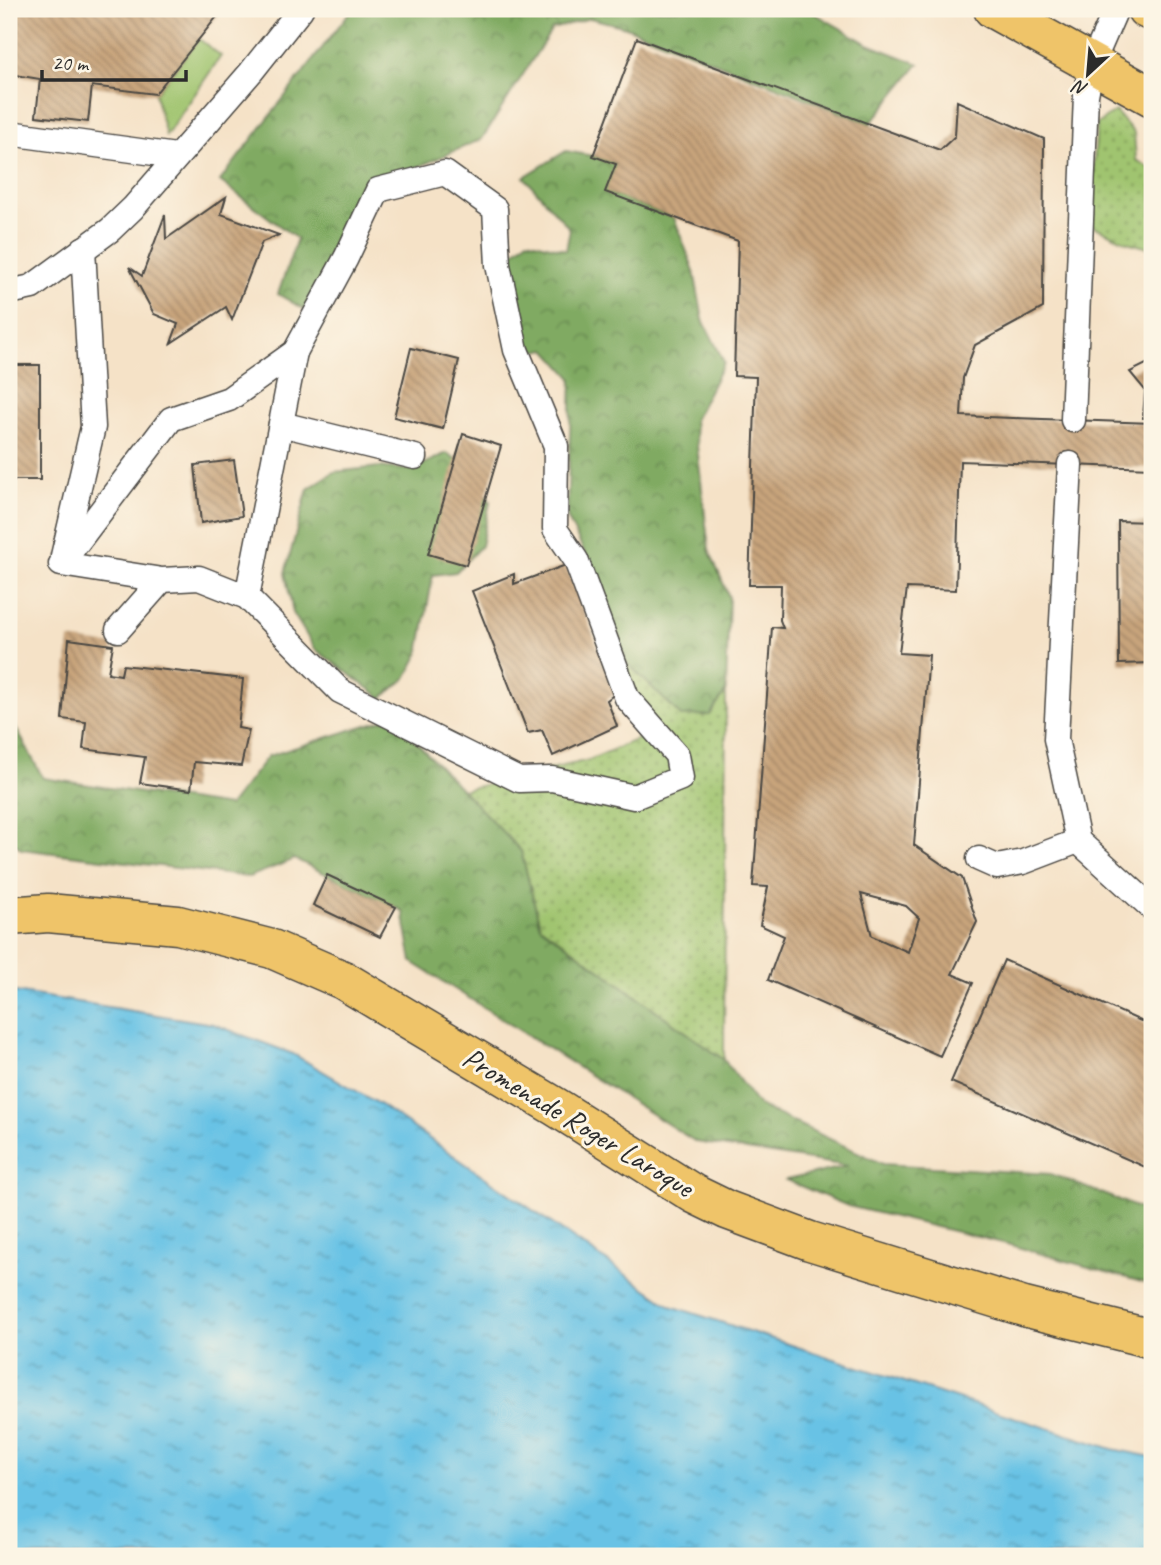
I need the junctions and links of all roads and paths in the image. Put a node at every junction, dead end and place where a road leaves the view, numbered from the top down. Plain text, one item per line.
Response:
1 (301, 9) edge
2 (993, 9) edge
3 (1116, 9) edge
4 (1146, 9) edge
5 (1152, 12) edge
6 (1092, 64) junction
7 (1152, 97) edge
8 (9, 133) edge
9 (176, 156) junction
10 (83, 249) junction
11 (9, 292) edge
12 (295, 352) junction
13 (1073, 420) dead end
14 (281, 424) junction
15 (415, 457) dead end
16 (1070, 464) dead end
17 (61, 564) junction
18 (162, 580) junction
19 (247, 597) junction
20 (118, 630) dead end
21 (1077, 841) junction
22 (979, 859) dead end
23 (1152, 908) edge
24 (9, 916) edge
25 (1152, 1339) edge

1 - 9 lane
2 - 6 main road
3 - 6 lane
4 - 5 main road
6 - 7 main road
6 - 13 lane
8 - 9 lane
9 - 10 lane
10 - 11 lane
10 - 17 lane
12 - 14 lane
12 - 17 lane
12 - 19 lane
14 - 15 lane
14 - 19 lane
16 - 21 lane
17 - 18 lane
18 - 19 lane
18 - 20 lane
21 - 22 lane
21 - 23 lane
24 - 25 main road, Promenade Roger Laroque

